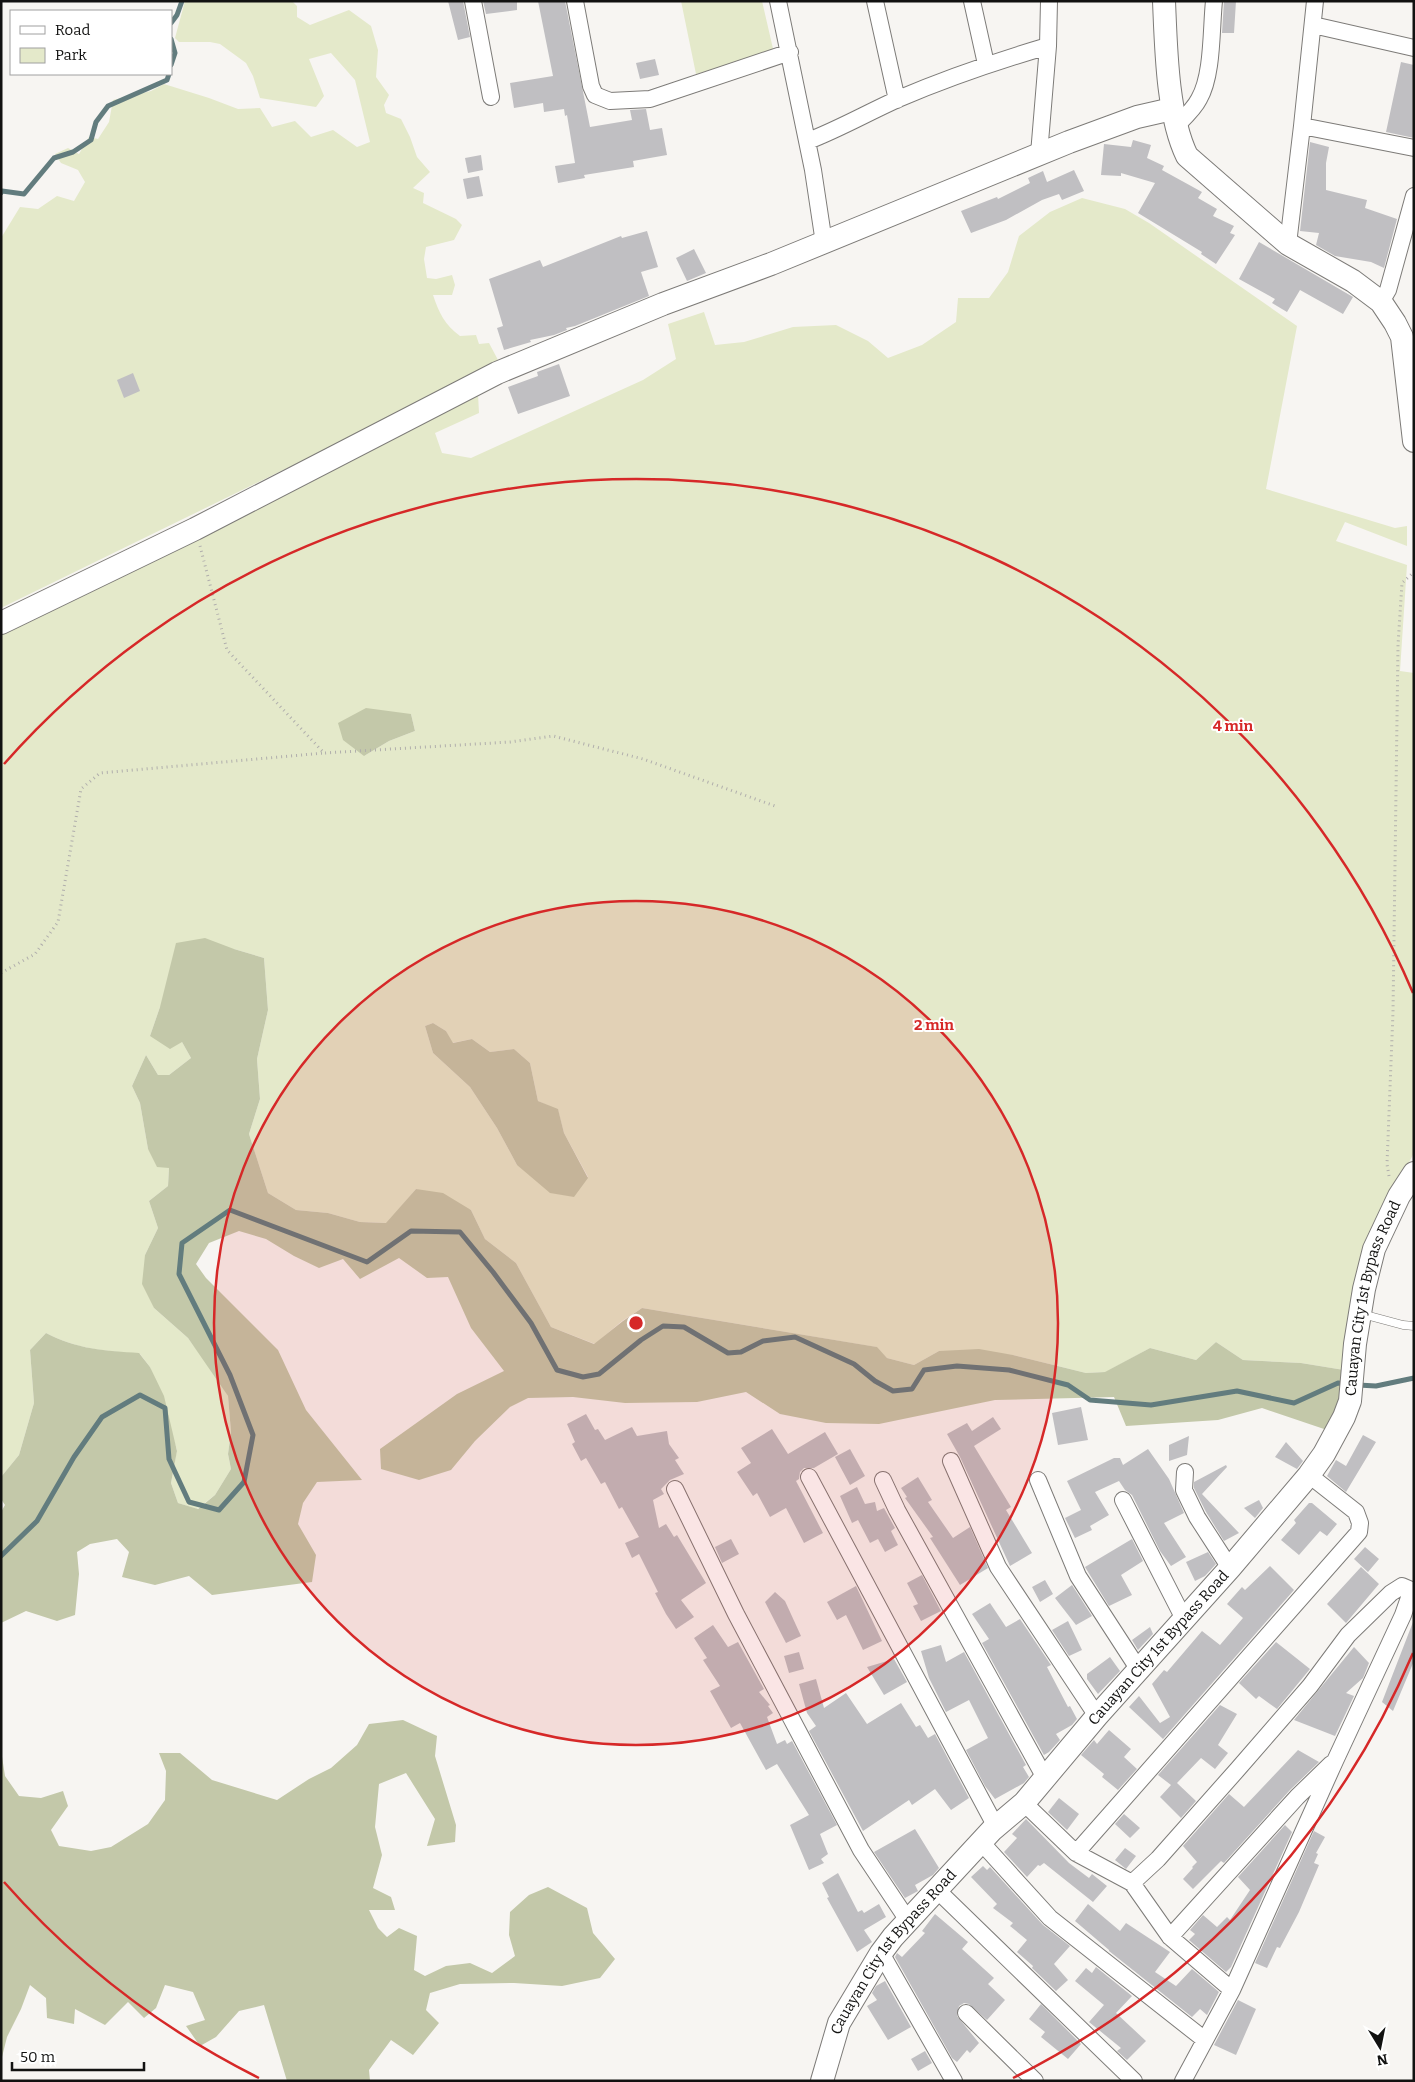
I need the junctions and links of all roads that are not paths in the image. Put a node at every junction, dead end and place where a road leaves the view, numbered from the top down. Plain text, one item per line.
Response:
1 (473, 1) edge
2 (575, 1) edge
3 (778, 1) edge
4 (875, 1) edge
5 (972, 1) edge
6 (1049, 1) edge
7 (1164, 1) edge
8 (1214, 1) edge
9 (1315, 1) edge
10 (1313, 25) junction
11 (1048, 46) junction
12 (1414, 48) edge
13 (790, 52) junction
14 (986, 64) junction
15 (491, 97) dead end
16 (898, 100) junction
17 (1174, 118) junction
18 (1302, 126) junction
19 (808, 141) junction
20 (1414, 148) edge
21 (1039, 154) junction
22 (1414, 196) edge
23 (824, 243) junction
24 (1288, 244) junction
25 (1381, 302) junction
26 (1414, 441) edge
27 (1, 623) edge
28 (1414, 1173) edge
29 (1360, 1313) junction
30 (1414, 1326) edge
31 (951, 1461) dead end
32 (1185, 1472) dead end
33 (1309, 1475) junction
34 (809, 1477) dead end
35 (883, 1480) dead end
36 (1038, 1480) dead end
37 (675, 1489) dead end
38 (1123, 1500) dead end
39 (1230, 1568) junction
40 (1184, 1619) junction
41 (1139, 1670) junction
42 (1097, 1716) junction
43 (1334, 1761) junction
44 (1045, 1778) junction
45 (1024, 1803) junction
46 (988, 1834) junction
47 (1076, 1853) junction
48 (1132, 1883) junction
49 (937, 1890) junction
50 (909, 1922) junction
51 (1170, 1937) junction
52 (881, 1953) junction
53 (1232, 1990) junction
54 (966, 2013) dead end
55 (1205, 2040) junction
56 (1033, 2080) edge
57 (822, 2081) edge
58 (954, 2081) edge
59 (1134, 2081) edge
60 (1183, 2081) edge

1 - 15 street
2 - 13 street
3 - 13 street
4 - 16 street
5 - 14 street
6 - 11 street
7 - 17 street
8 - 17 street
9 - 10 street
10 - 12 street
10 - 18 street
11 - 14 street
11 - 21 street
13 - 19 street
14 - 16 street
16 - 19 street
17 - 21 street
17 - 24 street
18 - 20 street
18 - 24 street
19 - 23 street
21 - 23 street
22 - 25 street
23 - 27 street
24 - 25 street
25 - 26 street
28 - 29 street, Cauayan City 1st Bypass Road
29 - 30 lane
29 - 33 street, Cauayan City 1st Bypass Road
31 - 42 street
32 - 39 street
33 - 39 street, Cauayan City 1st Bypass Road
33 - 47 street
34 - 46 street
35 - 44 street
36 - 41 street
37 - 50 street
38 - 40 street
39 - 40 street, Cauayan City 1st Bypass Road
40 - 41 street, Cauayan City 1st Bypass Road
41 - 42 street, Cauayan City 1st Bypass Road
42 - 44 street, Cauayan City 1st Bypass Road
43 - 48 street
43 - 51 street
43 - 53 street
44 - 45 street, Cauayan City 1st Bypass Road
45 - 46 street, Cauayan City 1st Bypass Road
45 - 47 street
46 - 49 street, Cauayan City 1st Bypass Road
46 - 55 street
47 - 48 street
48 - 51 street
49 - 50 street, Cauayan City 1st Bypass Road
49 - 59 street
50 - 52 street, Cauayan City 1st Bypass Road
51 - 53 street
52 - 57 street, Cauayan City 1st Bypass Road
52 - 58 street
53 - 55 street
54 - 56 street
55 - 60 street

